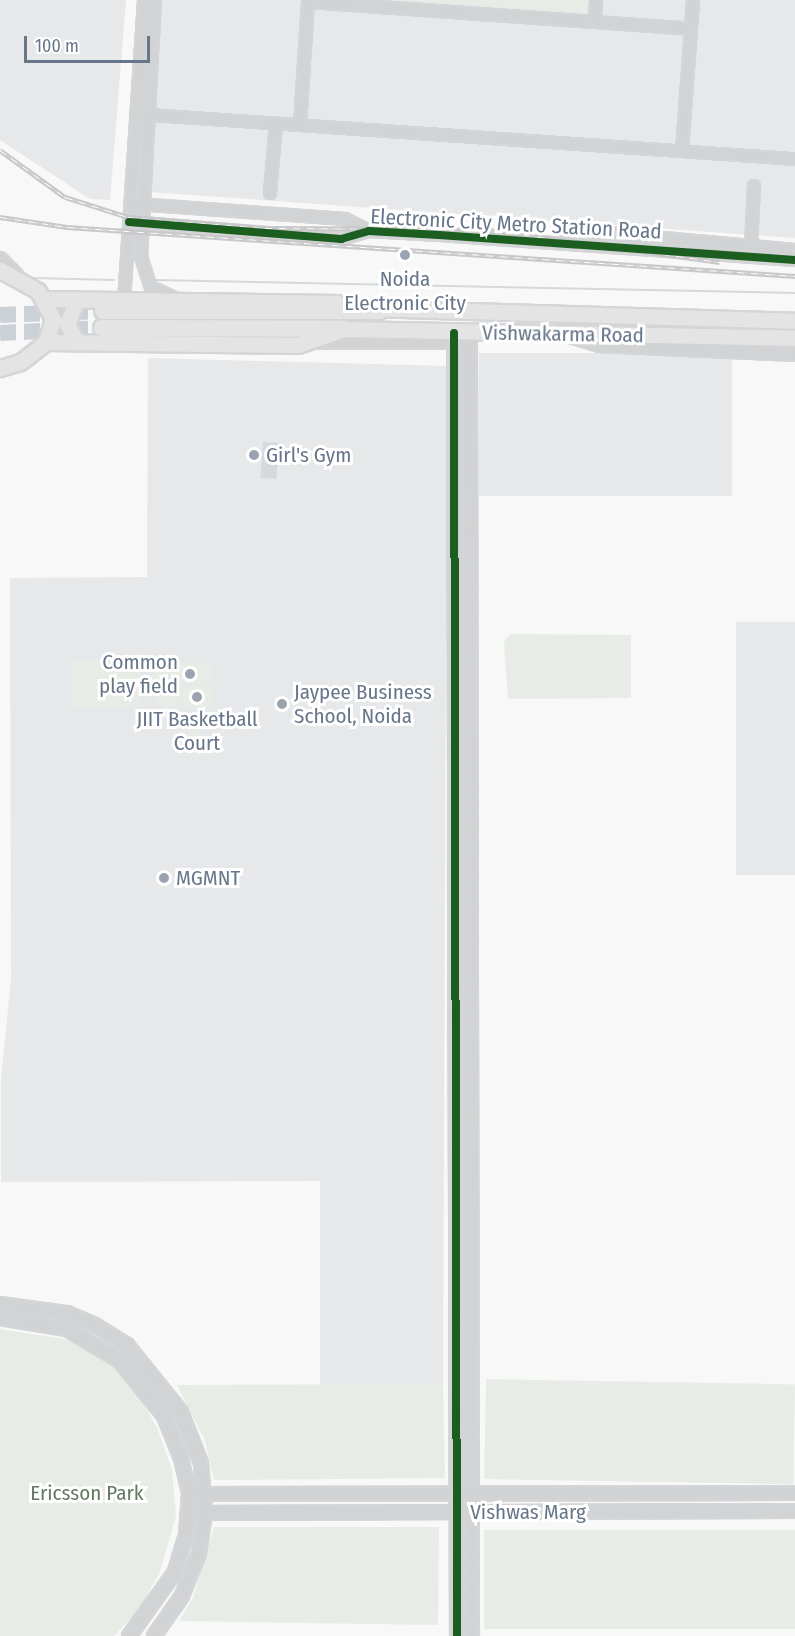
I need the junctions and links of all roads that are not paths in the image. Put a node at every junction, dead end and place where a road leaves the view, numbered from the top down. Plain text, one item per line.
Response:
1 (144, 0) edge
2 (155, 0) edge
3 (596, 0) edge
4 (693, 0) edge
5 (308, 1) edge
6 (400, 4) edge
7 (595, 22) junction
8 (691, 29) junction
9 (142, 114) junction
10 (276, 123) junction
11 (300, 125) junction
12 (682, 151) junction
13 (795, 159) edge
14 (754, 186) dead end
15 (270, 193) dead end
16 (135, 204) junction
17 (129, 222) junction
18 (141, 223) junction
19 (369, 231) junction
20 (562, 242) junction
21 (751, 245) junction
22 (795, 250) edge
23 (0, 259) edge
24 (795, 260) edge
25 (0, 270) edge
26 (17, 276) junction
27 (46, 299) junction
28 (77, 300) junction
29 (124, 301) junction
30 (187, 301) junction
31 (104, 311) tunnel mouth
32 (379, 311) junction
33 (795, 321) edge
34 (102, 328) tunnel mouth
35 (691, 328) junction
36 (344, 329) junction
37 (724, 329) junction
38 (567, 335) junction
39 (470, 338) junction
40 (795, 338) edge
41 (454, 339) junction
42 (46, 342) junction
43 (77, 342) junction
44 (304, 342) junction
45 (795, 354) edge
46 (2, 370) edge
47 (0, 1304) edge
48 (0, 1318) edge
49 (795, 1493) edge
50 (189, 1494) junction
51 (205, 1494) junction
52 (457, 1494) junction
53 (472, 1494) junction
54 (795, 1511) edge
55 (457, 1512) junction
56 (472, 1512) junction
57 (189, 1513) junction
58 (205, 1513) junction
59 (129, 1636) edge
60 (154, 1636) edge
61 (457, 1636) edge
62 (472, 1636) edge

1 - 9 street
2 - 9 street
3 - 7 street
4 - 8 street
5 - 6 street
5 - 11 street
6 - 7 street
7 - 8 street
8 - 12 street
9 - 10 street
9 - 16 street
10 - 11 street
10 - 15 street
11 - 12 street
12 - 13 street
14 - 21 street
16 - 17 street
16 - 18 street
16 - 19 street
17 - 18 street, Electronic City Metro Station Road
17 - 29 street
18 - 19 street, Electronic City Metro Station Road
18 - 30 street
19 - 20 street, Electronic City Metro Station Road
20 - 21 street
20 - 24 street, Electronic City Metro Station Road
21 - 22 street
23 - 26 street
25 - 26 main road
26 - 27 main road
27 - 28 main road, Vishwakarma Road
27 - 42 main road
28 - 29 main road, Vishwakarma Road
28 - 43 main road
29 - 30 main road, Vishwakarma Road
30 - 32 main road, Vishwakarma Road
31 - 32 highway
32 - 35 main road, Vishwakarma Road
33 - 37 main road, Vishwakarma Road
34 - 36 highway
35 - 37 main road, Vishwakarma Road
35 - 38 main road, Vishwakarma Road
36 - 41 main road, Vishwakarma Road
36 - 44 main road, Vishwakarma Road
37 - 40 main road, Vishwakarma Road
38 - 39 main road, Vishwakarma Road
38 - 45 street
39 - 41 main road, Vishwakarma Road
39 - 53 street
41 - 44 street
41 - 52 street
42 - 43 main road, Vishwakarma Road
42 - 46 main road
43 - 44 main road, Vishwakarma Road
47 - 51 street
48 - 50 street
49 - 53 street, Vishwas Marg
50 - 51 street, Vishwas Marg
50 - 57 street
51 - 52 street, Vishwas Marg
51 - 58 street
52 - 53 street, Vishwas Marg
52 - 55 street
53 - 56 street
54 - 56 street, Vishwas Marg
55 - 56 street, Vishwas Marg
55 - 58 street, Vishwas Marg
55 - 61 street
56 - 62 street
57 - 58 street, Vishwas Marg
57 - 59 street
58 - 60 street

